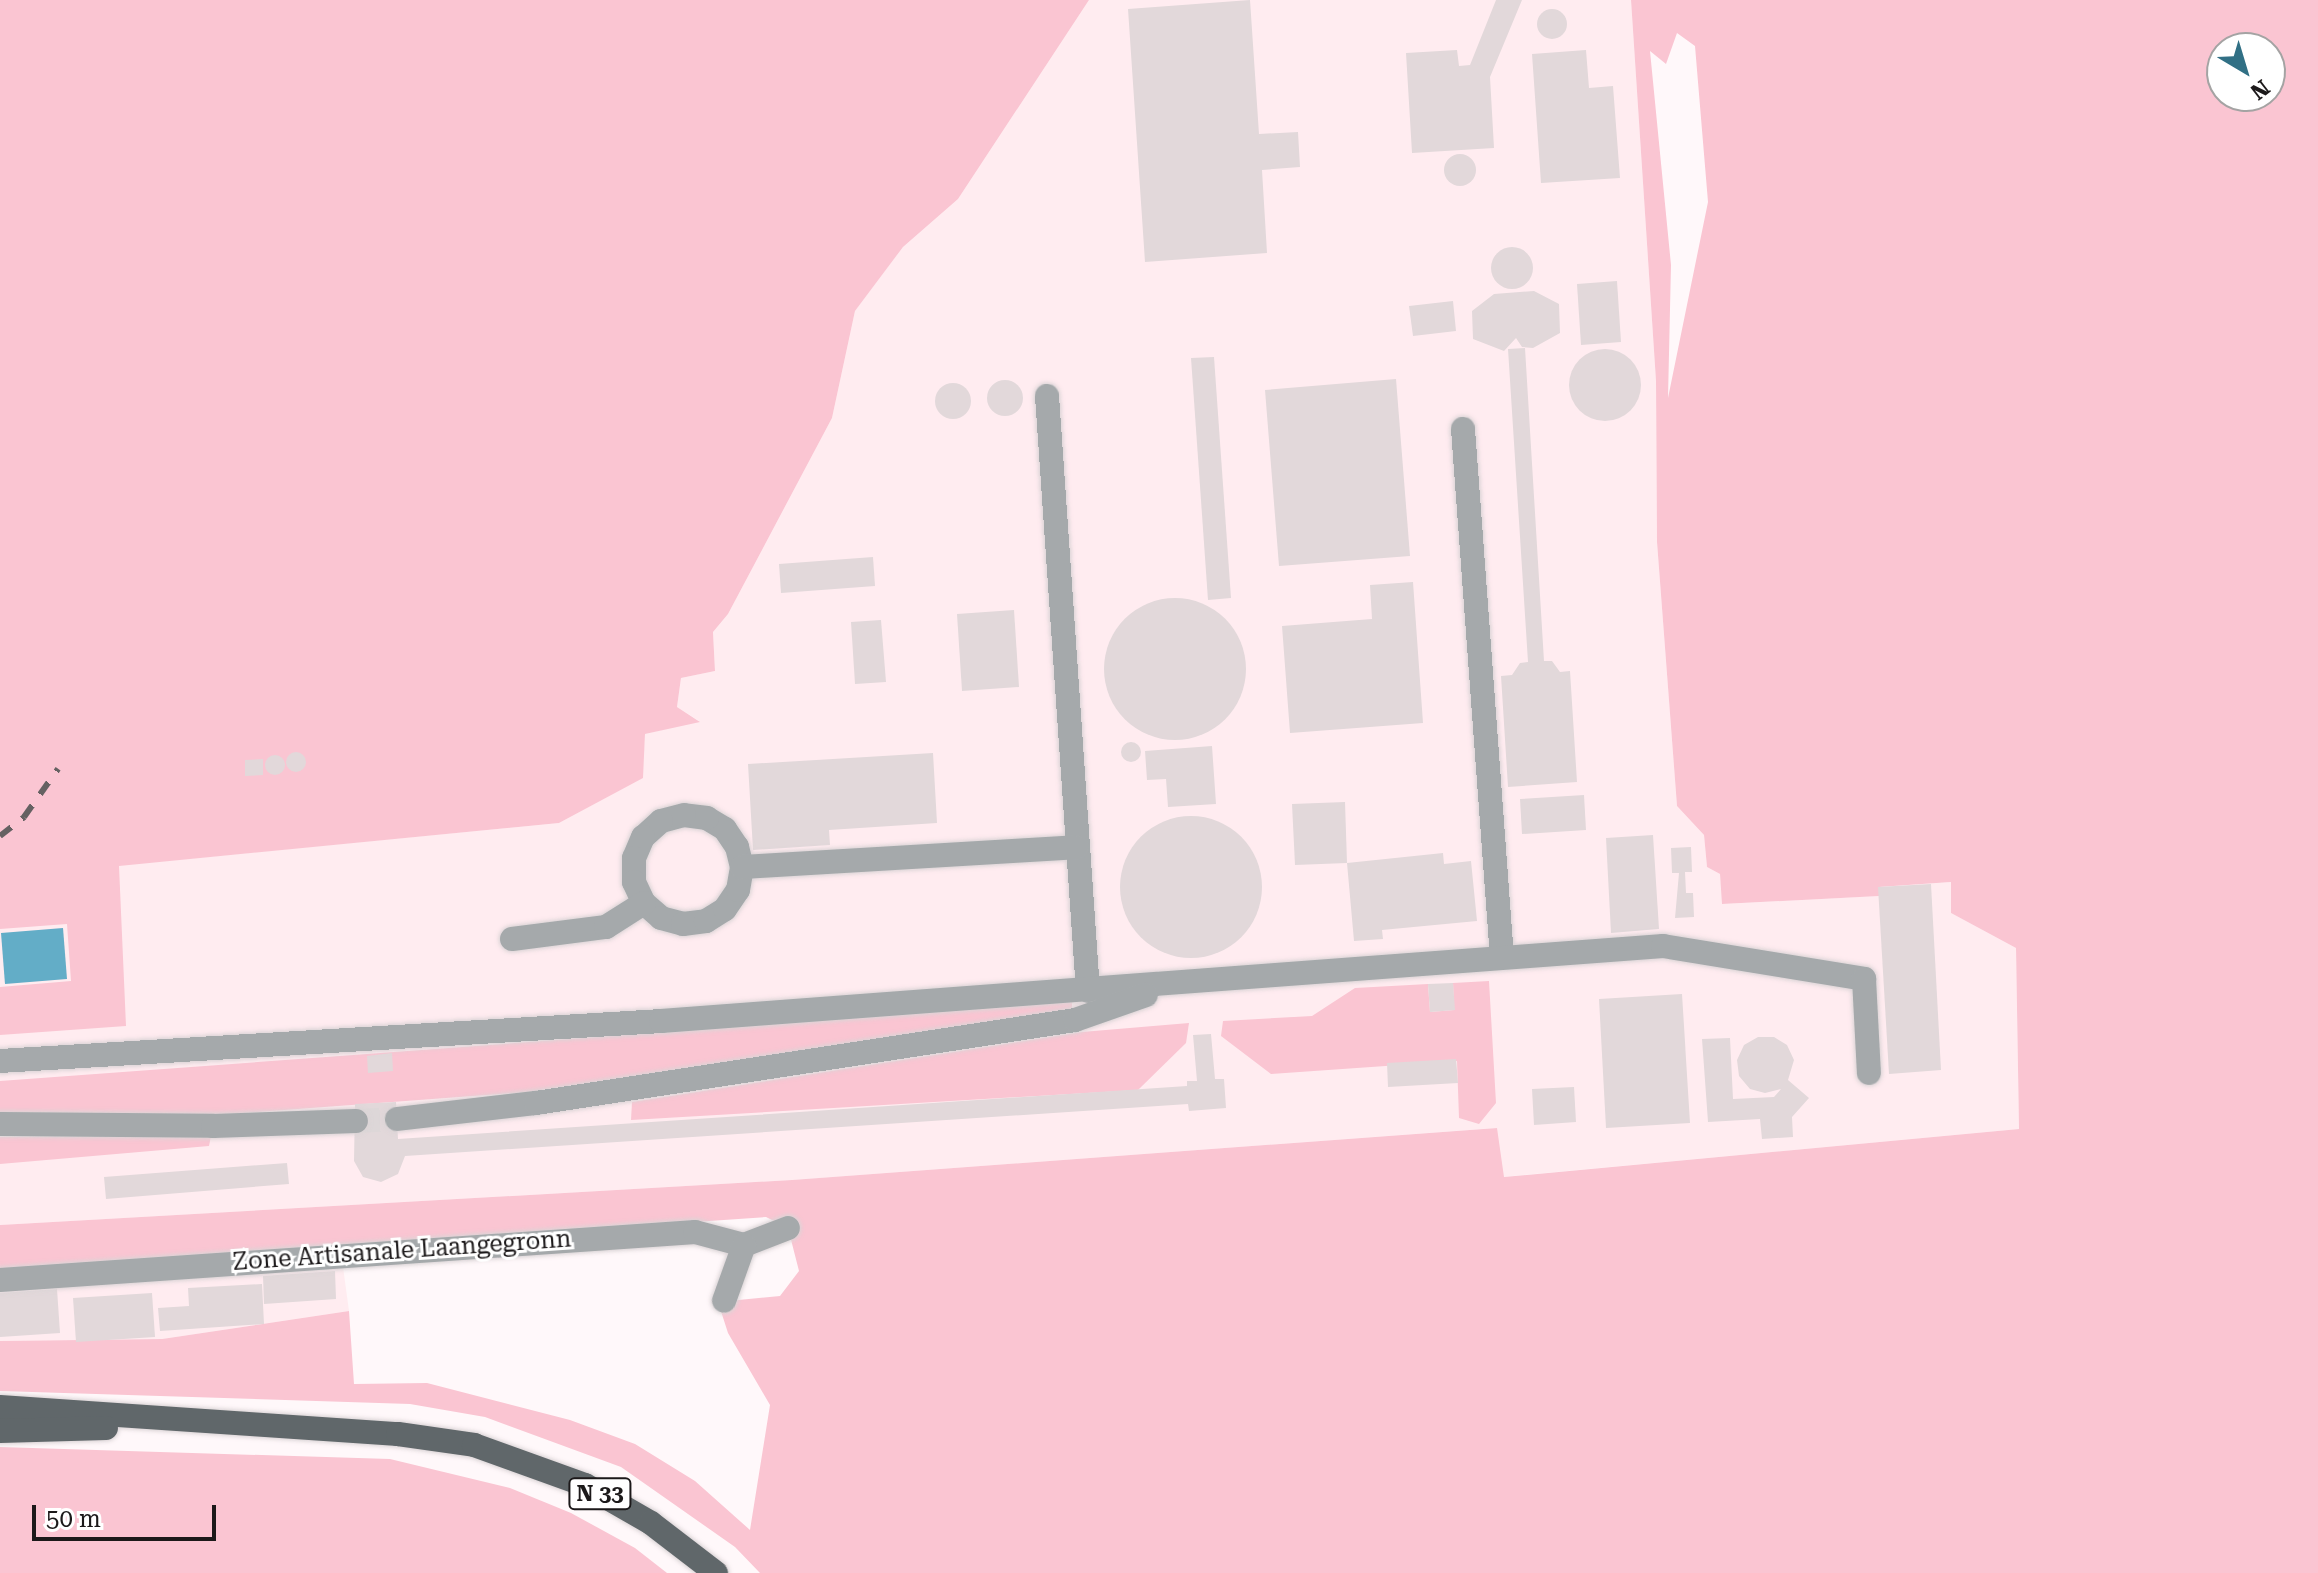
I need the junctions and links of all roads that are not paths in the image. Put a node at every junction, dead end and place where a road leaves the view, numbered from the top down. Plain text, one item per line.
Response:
1 (1047, 396) dead end
2 (1463, 429) dead end
3 (1076, 847) junction
4 (742, 867) junction
5 (644, 903) junction
6 (512, 939) dead end
7 (1502, 958) junction
8 (1174, 985) junction
9 (1088, 991) junction
10 (0, 1061) edge
11 (1869, 1073) dead end
12 (397, 1119) tunnel mouth
13 (356, 1121) tunnel mouth
14 (0, 1124) edge
15 (788, 1228) dead end
16 (744, 1245) junction
17 (0, 1280) edge
18 (724, 1301) dead end
19 (0, 1407) edge
20 (252, 1423) junction
21 (0, 1431) edge
22 (716, 1573) edge

1 - 3 lane
2 - 7 lane
3 - 4 lane
3 - 9 lane
4 - 5 lane
4 - 5 lane
5 - 6 lane
7 - 8 lane
7 - 11 lane
8 - 9 lane
8 - 12 lane
9 - 10 lane
13 - 14 lane
15 - 16 lane
16 - 17 lane, Zone Artisanale Laangegronn
16 - 18 lane
19 - 20 main road, N 33
20 - 21 main road, N 33
20 - 22 main road, N 33

